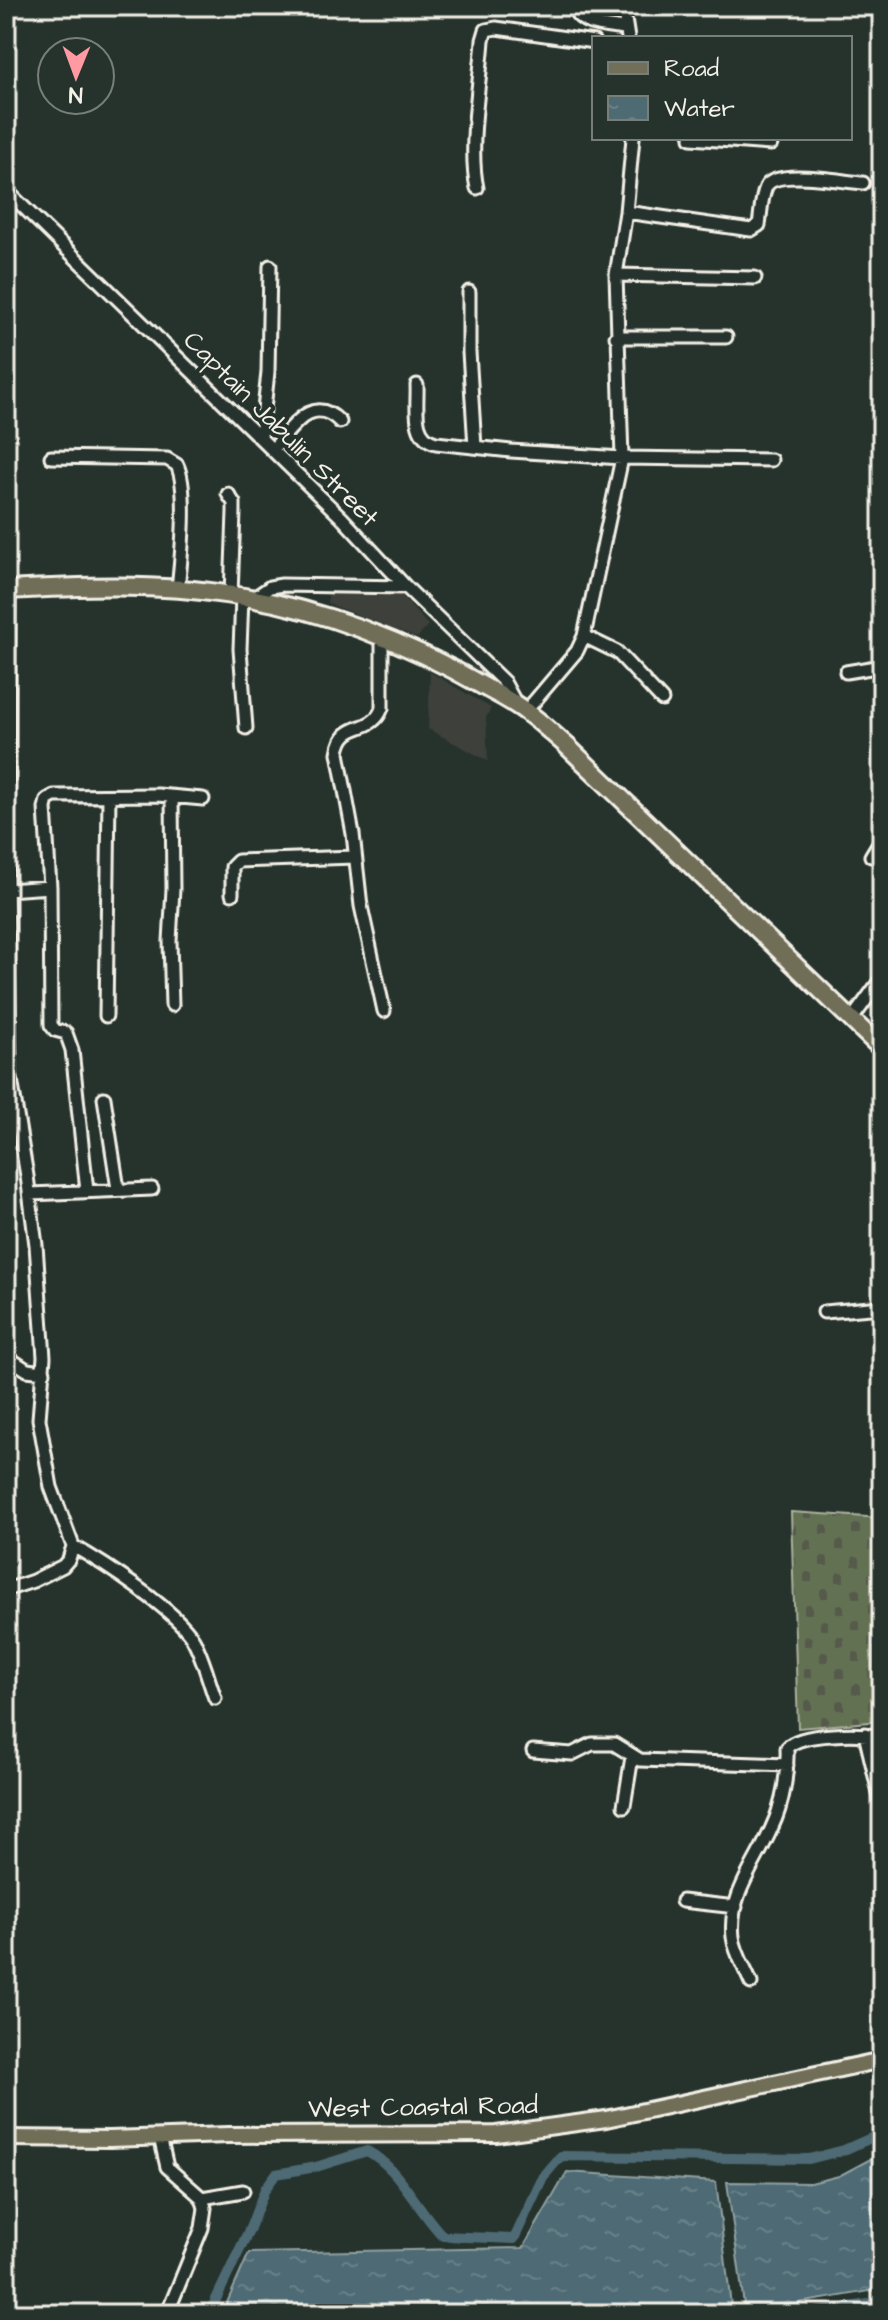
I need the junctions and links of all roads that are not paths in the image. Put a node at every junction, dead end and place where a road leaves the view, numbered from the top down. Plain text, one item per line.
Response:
1 (573, 6) edge
2 (623, 6) edge
3 (626, 34) edge
4 (592, 42) edge
5 (633, 140) edge
6 (742, 140) edge
7 (771, 144) dead end
8 (863, 183) dead end
9 (477, 188) dead end
10 (6, 190) edge
11 (626, 212) junction
12 (270, 266) dead end
13 (616, 275) junction
14 (755, 278) dead end
15 (469, 292) dead end
16 (616, 337) junction
17 (726, 337) dead end
18 (417, 385) dead end
19 (340, 422) dead end
20 (261, 437) junction
21 (475, 447) junction
22 (273, 449) junction
23 (51, 457) dead end
24 (622, 458) junction
25 (771, 460) dead end
26 (228, 494) dead end
27 (406, 587) junction
28 (178, 589) junction
29 (8, 590) edge
30 (242, 597) junction
31 (584, 636) junction
32 (382, 638) junction
33 (882, 666) edge
34 (846, 672) dead end
35 (662, 700) dead end
36 (521, 708) junction
37 (7, 724) edge
38 (246, 728) dead end
39 (109, 796) junction
40 (172, 797) junction
41 (203, 799) dead end
42 (6, 810) edge
43 (882, 838) edge
44 (871, 856) dead end
45 (355, 857) junction
46 (6, 877) edge
47 (50, 887) junction
48 (7, 890) edge
49 (232, 894) dead end
50 (7, 964) edge
51 (882, 978) edge
52 (172, 1005) dead end
53 (384, 1011) dead end
54 (106, 1016) dead end
55 (852, 1019) junction
56 (882, 1049) edge
57 (104, 1098) dead end
58 (118, 1189) junction
59 (152, 1189) dead end
60 (87, 1191) junction
61 (30, 1194) junction
62 (882, 1307) edge
63 (824, 1312) dead end
64 (6, 1356) edge
65 (44, 1372) junction
66 (73, 1546) junction
67 (6, 1590) edge
68 (215, 1698) dead end
69 (865, 1734) junction
70 (882, 1737) edge
71 (533, 1751) dead end
72 (632, 1757) junction
73 (787, 1765) junction
74 (624, 1806) dead end
75 (882, 1806) edge
76 (682, 1901) dead end
77 (736, 1907) junction
78 (751, 1983) dead end
79 (882, 2060) edge
80 (160, 2137) junction
81 (6, 2138) edge
82 (243, 2191) dead end
83 (202, 2198) junction
84 (167, 2314) edge

1 - 3 street
2 - 3 street
4 - 9 street
5 - 11 street
6 - 7 street
8 - 11 street
10 - 20 street, Captain Jabulin Street
11 - 13 street
12 - 20 street
13 - 14 street
13 - 16 street
15 - 21 street
16 - 17 street
16 - 24 street
18 - 21 street
19 - 22 street
20 - 22 street, Captain Jabulin Street
21 - 24 street
22 - 27 street, Captain Jabulin Street
23 - 28 street
24 - 25 street
24 - 31 street
26 - 30 street
27 - 30 street
27 - 36 street, Captain Jabulin Street
28 - 29 highway
28 - 30 highway
29 - 37 street
30 - 32 highway
30 - 38 street
31 - 35 street
31 - 36 street
32 - 36 highway
32 - 45 street
33 - 34 street
36 - 55 highway
37 - 42 street
39 - 40 street
39 - 47 street
39 - 54 street
40 - 41 street
40 - 52 street
42 - 46 street
43 - 44 street
45 - 49 street
45 - 53 street
46 - 48 street
47 - 48 street
47 - 60 street
48 - 50 street
50 - 61 street
51 - 55 street
55 - 56 highway
57 - 58 street
58 - 59 street
58 - 60 street
60 - 61 street
61 - 65 street
62 - 63 street
64 - 65 street
65 - 66 street
66 - 67 street
66 - 68 street
69 - 70 street
69 - 73 street
69 - 75 street
71 - 72 street
72 - 73 street
72 - 74 street
73 - 77 street
76 - 77 street
77 - 78 street
79 - 80 main road, West Coastal Road
80 - 81 main road, West Coastal Road
80 - 83 street
82 - 83 street
83 - 84 street

